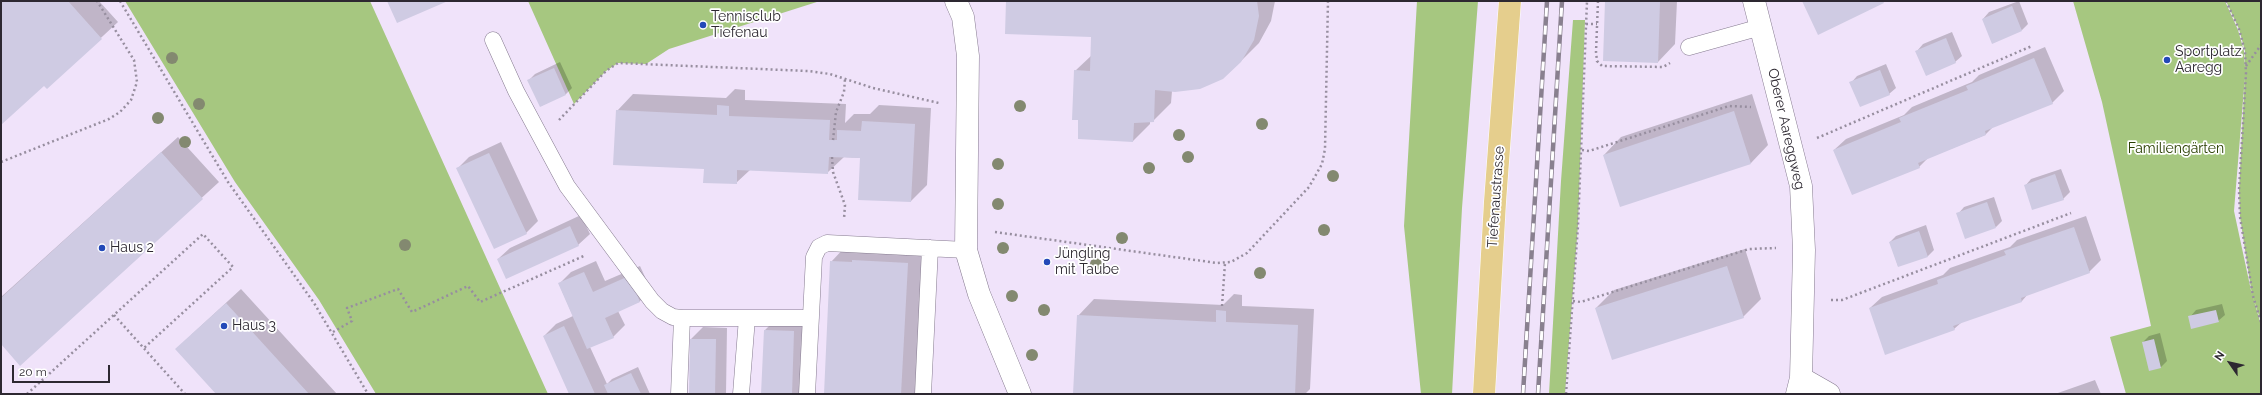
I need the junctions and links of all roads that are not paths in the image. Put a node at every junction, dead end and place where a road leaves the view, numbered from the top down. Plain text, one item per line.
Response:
1 (956, 1) edge
2 (1510, 1) edge
3 (1754, 1) edge
4 (1761, 27) junction
5 (493, 40) dead end
6 (1688, 47) road end
7 (930, 248) junction
8 (966, 250) junction
9 (682, 318) junction
10 (747, 318) junction
11 (811, 318) junction
12 (1799, 386) edge
13 (679, 394) edge
14 (741, 394) edge
15 (807, 394) edge
16 (923, 394) edge
17 (1020, 394) edge
18 (1484, 394) edge
19 (1829, 394) edge

1 - 8 street
2 - 18 main road, Tiefenaustrasse
3 - 4 street, Oberer Aareggweg
4 - 6 lane
4 - 12 street, Oberer Aareggweg
5 - 9 lane
7 - 8 lane
7 - 11 lane
7 - 16 lane
8 - 17 street
9 - 10 lane
9 - 13 lane
10 - 11 lane
10 - 14 lane
11 - 15 lane
12 - 19 street, Oberer Aareggweg

